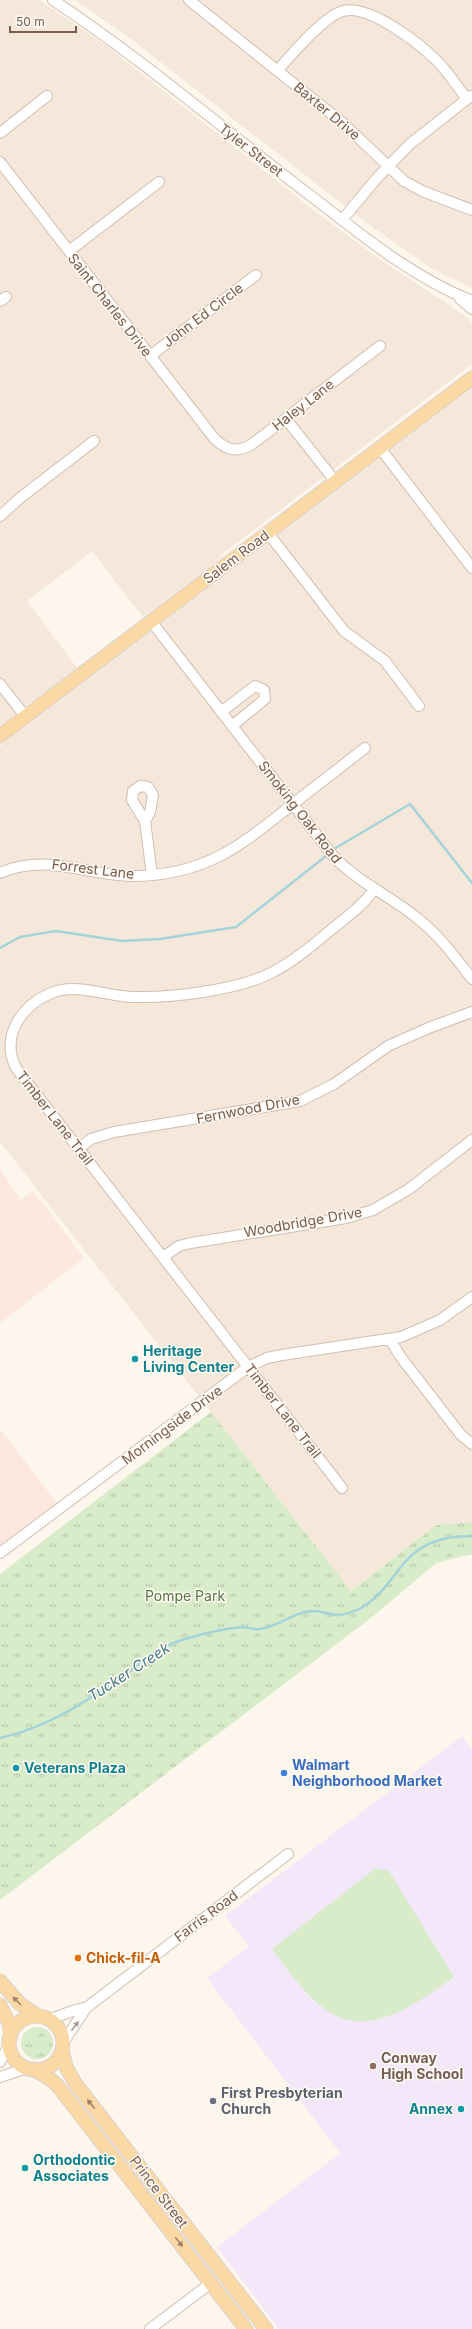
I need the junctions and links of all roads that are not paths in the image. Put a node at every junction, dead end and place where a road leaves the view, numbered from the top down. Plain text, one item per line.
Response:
1 (54, 0) edge
2 (189, 0) edge
3 (278, 70) junction
4 (47, 96) dead end
5 (470, 97) edge
6 (0, 133) edge
7 (0, 162) edge
8 (389, 166) junction
9 (159, 182) dead end
10 (472, 210) edge
11 (342, 220) junction
12 (69, 251) junction
13 (256, 275) dead end
14 (453, 294) junction
15 (472, 301) edge
16 (472, 309) edge
17 (380, 346) dead end
18 (150, 356) junction
19 (472, 378) edge
20 (286, 419) junction
21 (94, 441) dead end
22 (222, 447) joint
23 (380, 448) junction
24 (335, 482) junction
25 (0, 516) edge
26 (268, 533) junction
27 (472, 568) edge
28 (151, 622) junction
29 (0, 684) edge
30 (419, 706) dead end
31 (221, 712) junction
32 (25, 716) junction
33 (232, 726) junction
34 (0, 736) edge
35 (365, 748) dead end
36 (293, 804) junction
37 (145, 821) dead end
38 (0, 873) edge
39 (152, 875) junction
40 (374, 890) junction
41 (472, 979) edge
42 (472, 1012) edge
43 (472, 1140) edge
44 (79, 1148) junction
45 (163, 1257) junction
46 (472, 1298) edge
47 (390, 1339) junction
48 (248, 1367) junction
49 (472, 1444) edge
50 (342, 1488) dead end
51 (0, 1553) edge
52 (288, 1854) dead end
53 (0, 1981) edge
54 (0, 2006) edge
55 (86, 2008) junction
56 (42, 2017) junction
57 (10, 2040) junction
58 (62, 2046) junction
59 (0, 2062) edge
60 (30, 2068) junction
61 (0, 2077) edge
62 (112, 2156) junction
63 (185, 2226) junction
64 (211, 2284) junction
65 (150, 2329) edge
66 (246, 2329) edge
67 (266, 2329) edge

1 - 11 street, Tyler Street
2 - 3 street, Baxter Drive
3 - 5 street
3 - 8 street, Baxter Drive
4 - 6 street
5 - 8 street
7 - 12 street, Saint Charles Drive
8 - 10 street, Baxter Drive
8 - 11 street
9 - 12 street
11 - 14 street, Tyler Street
12 - 18 street, Saint Charles Drive
13 - 18 street, John Ed Circle
14 - 15 street, Tyler Street
14 - 16 street, Tyler Street
17 - 20 street, Haley Lane
18 - 22 street, Saint Charles Drive
19 - 23 main road, Salem Road
20 - 22 street, Haley Lane
20 - 24 street
21 - 25 street
23 - 24 main road, Salem Road
23 - 27 street
24 - 26 main road, Salem Road
26 - 28 main road, Salem Road
26 - 30 street
28 - 31 street, Smoking Oak Road
28 - 32 main road, Salem Road
29 - 32 street
31 - 33 street, Smoking Oak Road
31 - 33 street
32 - 34 main road, Salem Road
33 - 36 street, Smoking Oak Road
35 - 36 street, Forrest Lane
36 - 39 street, Forrest Lane
36 - 40 street, Smoking Oak Road
37 - 39 street
38 - 39 street, Forrest Lane
40 - 41 street, Smoking Oak Road
40 - 44 street, Timber Lane Trail
42 - 44 street, Fernwood Drive
43 - 45 street, Woodbridge Drive
44 - 45 street, Timber Lane Trail
45 - 48 street, Timber Lane Trail
46 - 47 street, Morningside Drive
47 - 48 street, Morningside Drive
47 - 49 street
48 - 50 street, Timber Lane Trail
48 - 51 street, Morningside Drive
52 - 55 street, Farris Road
56 -> 53 main road
54 - 57 main road
55 - 56 street, Farris Road
58 -> 55 street, Farris Road
56 - 57 main road
56 - 58 main road
57 - 59 street
57 - 60 main road
58 - 60 main road
63 -> 58 main road, Prince Street
60 - 61 street
60 - 62 main road, Prince Street
62 - 63 main road
62 -> 64 main road, Prince Street
63 - 67 main road, Prince Street
64 - 65 street
64 - 66 main road, Prince Street
64 - 67 main road

